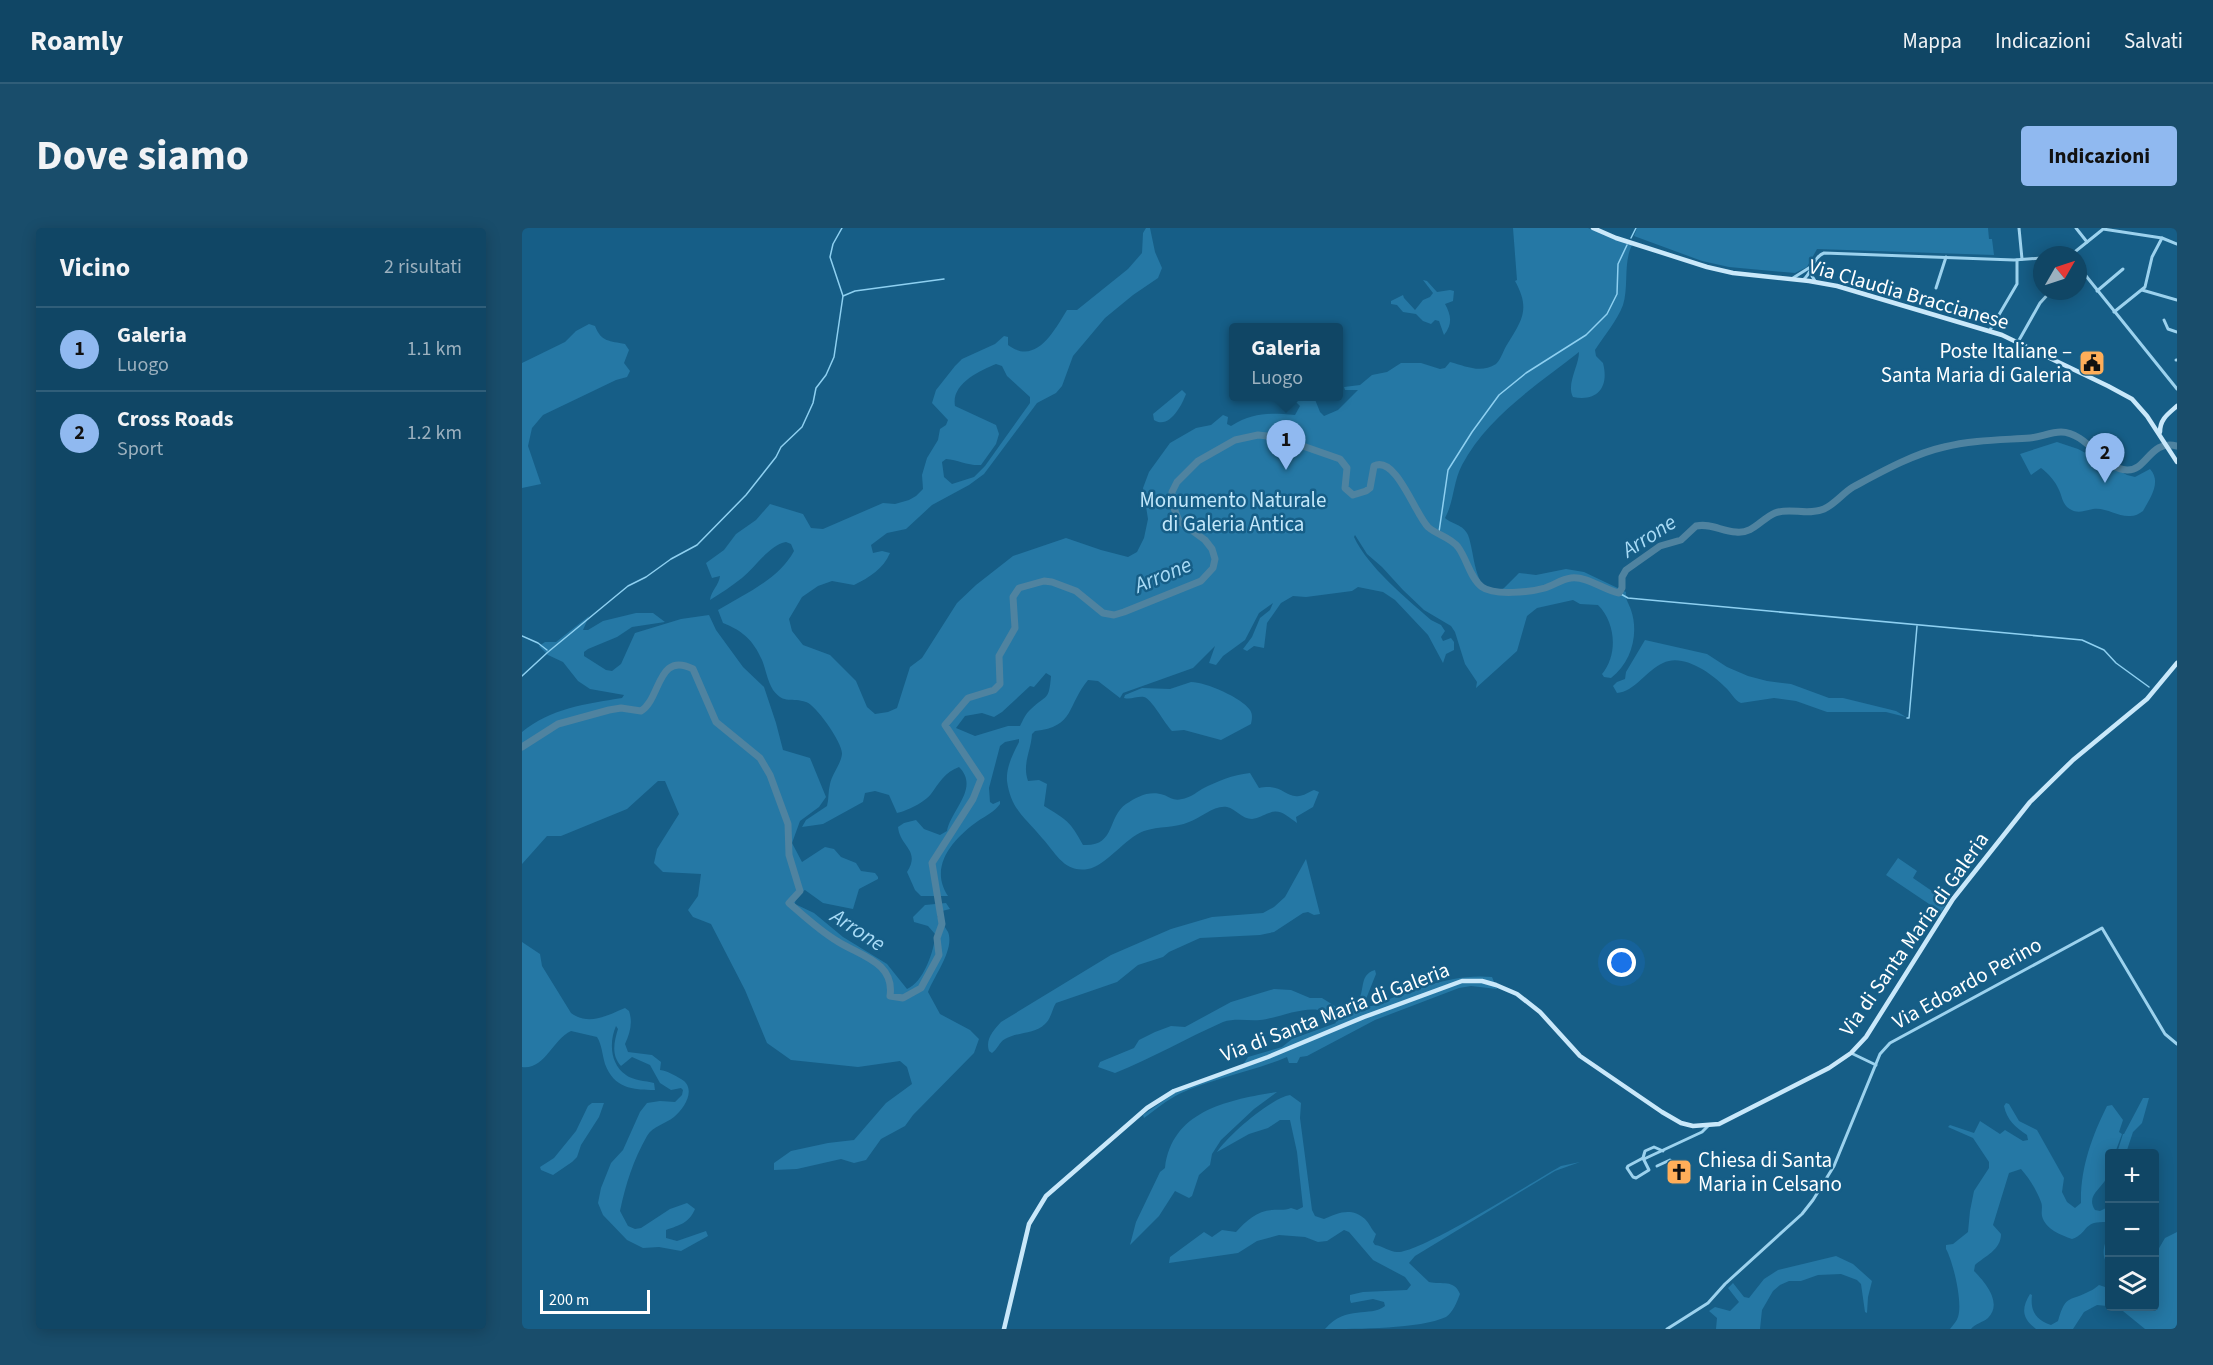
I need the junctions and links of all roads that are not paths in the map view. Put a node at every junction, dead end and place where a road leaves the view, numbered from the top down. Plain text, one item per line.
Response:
1 (1593, 228) edge
2 (2019, 228) edge
3 (2076, 228) edge
4 (2103, 229) edge
5 (2162, 238) junction
6 (2087, 243) junction
7 (2177, 244) edge
8 (2083, 246) edge
9 (1946, 257) junction
10 (2033, 259) edge
11 (2020, 260) junction
12 (1814, 265) junction
13 (2123, 269) dead end
14 (1790, 279) junction
15 (2087, 279) edge
16 (1803, 280) junction
17 (1815, 281) junction
18 (1936, 288) dead end
19 (2142, 290) junction
20 (2097, 291) junction
21 (2043, 300) edge
22 (2177, 300) edge
23 (2114, 312) junction
24 (2164, 320) dead end
25 (1990, 330) junction
26 (2177, 332) edge
27 (2018, 342) junction
28 (2177, 389) edge
29 (2177, 406) edge
30 (2147, 416) junction
31 (2162, 420) junction
32 (2154, 426) junction
33 (2161, 437) junction
34 (2177, 462) edge
35 (2177, 663) edge
36 (2177, 1044) edge
37 (1851, 1053) junction
38 (1876, 1065) junction
39 (1708, 1126) junction
40 (1663, 1151) junction
41 (1644, 1158) junction
42 (1675, 1165) dead end
43 (1649, 1170) junction
44 (1004, 1329) edge
45 (1667, 1329) edge

1 - 14 street, Via Claudia Braccianese
2 - 11 street
3 - 6 street
4 - 5 street
4 - 6 street
5 - 7 street
5 - 19 street
6 - 8 street
9 - 11 street
9 - 12 street
9 - 18 street
10 - 11 street
11 - 25 street
12 - 14 street
12 - 16 street
12 - 17 street
13 - 20 street
14 - 16 street, Via Claudia Braccianese
15 - 20 street
16 - 17 street, Via Claudia Braccianese
17 - 25 street, Via Claudia Braccianese
19 - 22 street
19 - 23 street
20 - 23 street
21 - 27 street
23 - 28 street
24 - 26 street
25 - 27 street, Via Claudia Braccianese
27 - 30 street, Via Claudia Braccianese
29 - 31 street
30 - 31 street
30 - 32 street, Via Claudia Braccianese
31 - 32 street
31 - 33 street
32 - 33 street, Via Claudia Braccianese
33 - 34 street, Via Claudia Braccianese
35 - 37 street, Via di Santa Maria di Galeria
36 - 38 street, Via Edoardo Perino
37 - 38 street
37 - 39 street, Via di Santa Maria di Galeria
38 - 45 street, Via Edoardo Perino
39 - 40 street
39 - 44 street, Via di Santa Maria di Galeria
40 - 41 street
40 - 41 street
41 - 43 street
41 - 43 street
42 - 43 street

